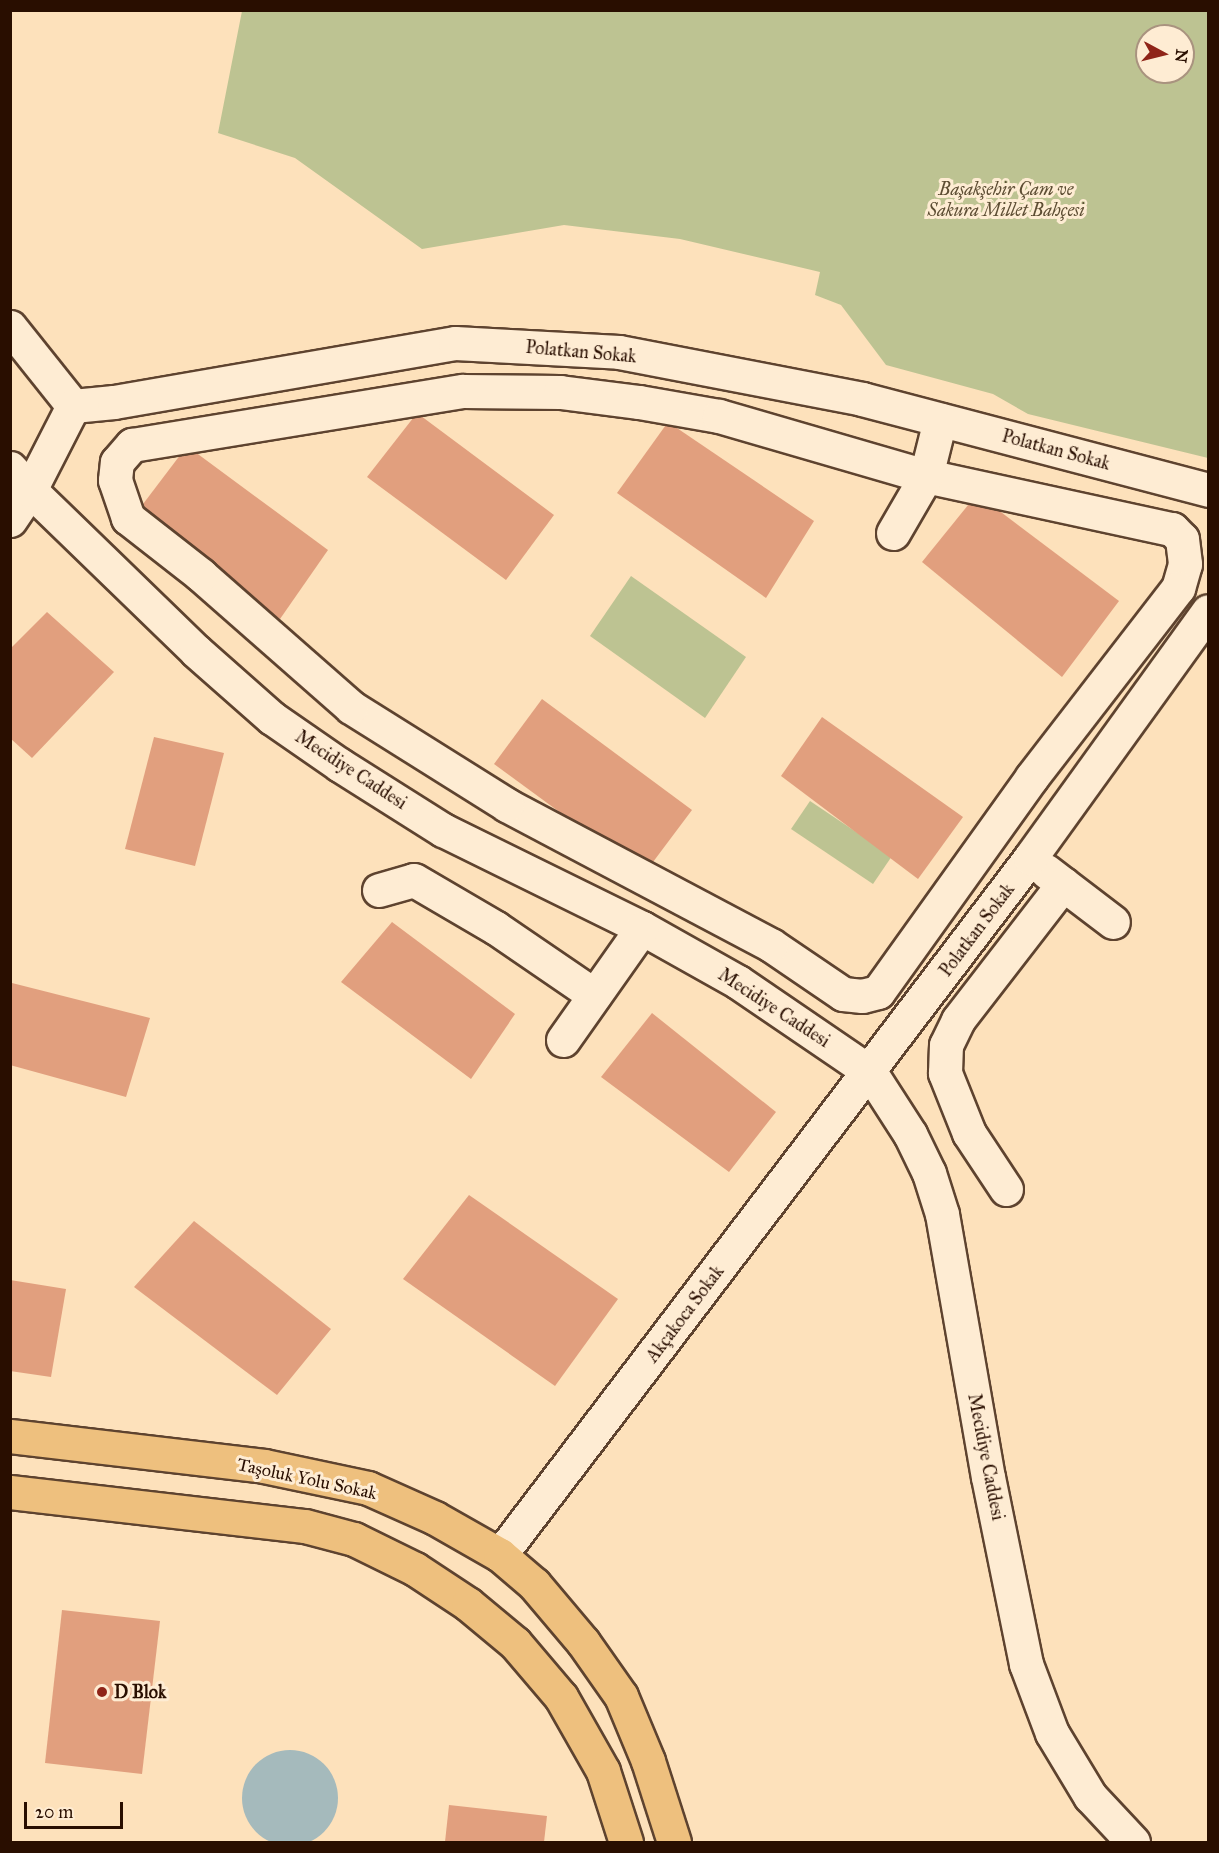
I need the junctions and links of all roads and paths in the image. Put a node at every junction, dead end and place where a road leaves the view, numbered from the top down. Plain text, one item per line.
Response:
1 (10, 327) edge
2 (73, 406) junction
3 (940, 420) junction
4 (926, 476) junction
5 (20, 479) edge
6 (1209, 490) edge
7 (10, 520) edge
8 (893, 533) dead end
9 (1209, 611) edge
10 (1030, 858) junction
11 (1063, 884) junction
12 (379, 890) dead end
13 (1113, 922) dead end
14 (642, 928) junction
15 (594, 995) junction
16 (563, 1040) dead end
17 (870, 1072) junction
18 (1006, 1189) dead end
19 (10, 1436) edge
20 (10, 1492) edge
21 (500, 1555) junction
22 (626, 1842) edge
23 (674, 1842) edge
24 (1133, 1842) edge

1 - 2 street
2 - 3 street, Polatkan Sokak
2 - 5 street
3 - 4 street
3 - 6 street, Polatkan Sokak
4 - 4 street
4 - 8 street
5 - 7 street
5 - 14 street, Mecidiye Caddesi
9 - 10 street, Polatkan Sokak
10 - 11 street
10 - 17 street, Polatkan Sokak
11 - 13 street
11 - 18 street
12 - 15 street
14 - 15 street
14 - 17 street, Mecidiye Caddesi
15 - 16 street
17 - 21 street, Akçakoca Sokak
17 - 24 street, Mecidiye Caddesi
19 - 21 main road, Taşoluk Yolu Sokak
20 - 22 main road
21 - 23 main road, Taşoluk Yolu Sokak

